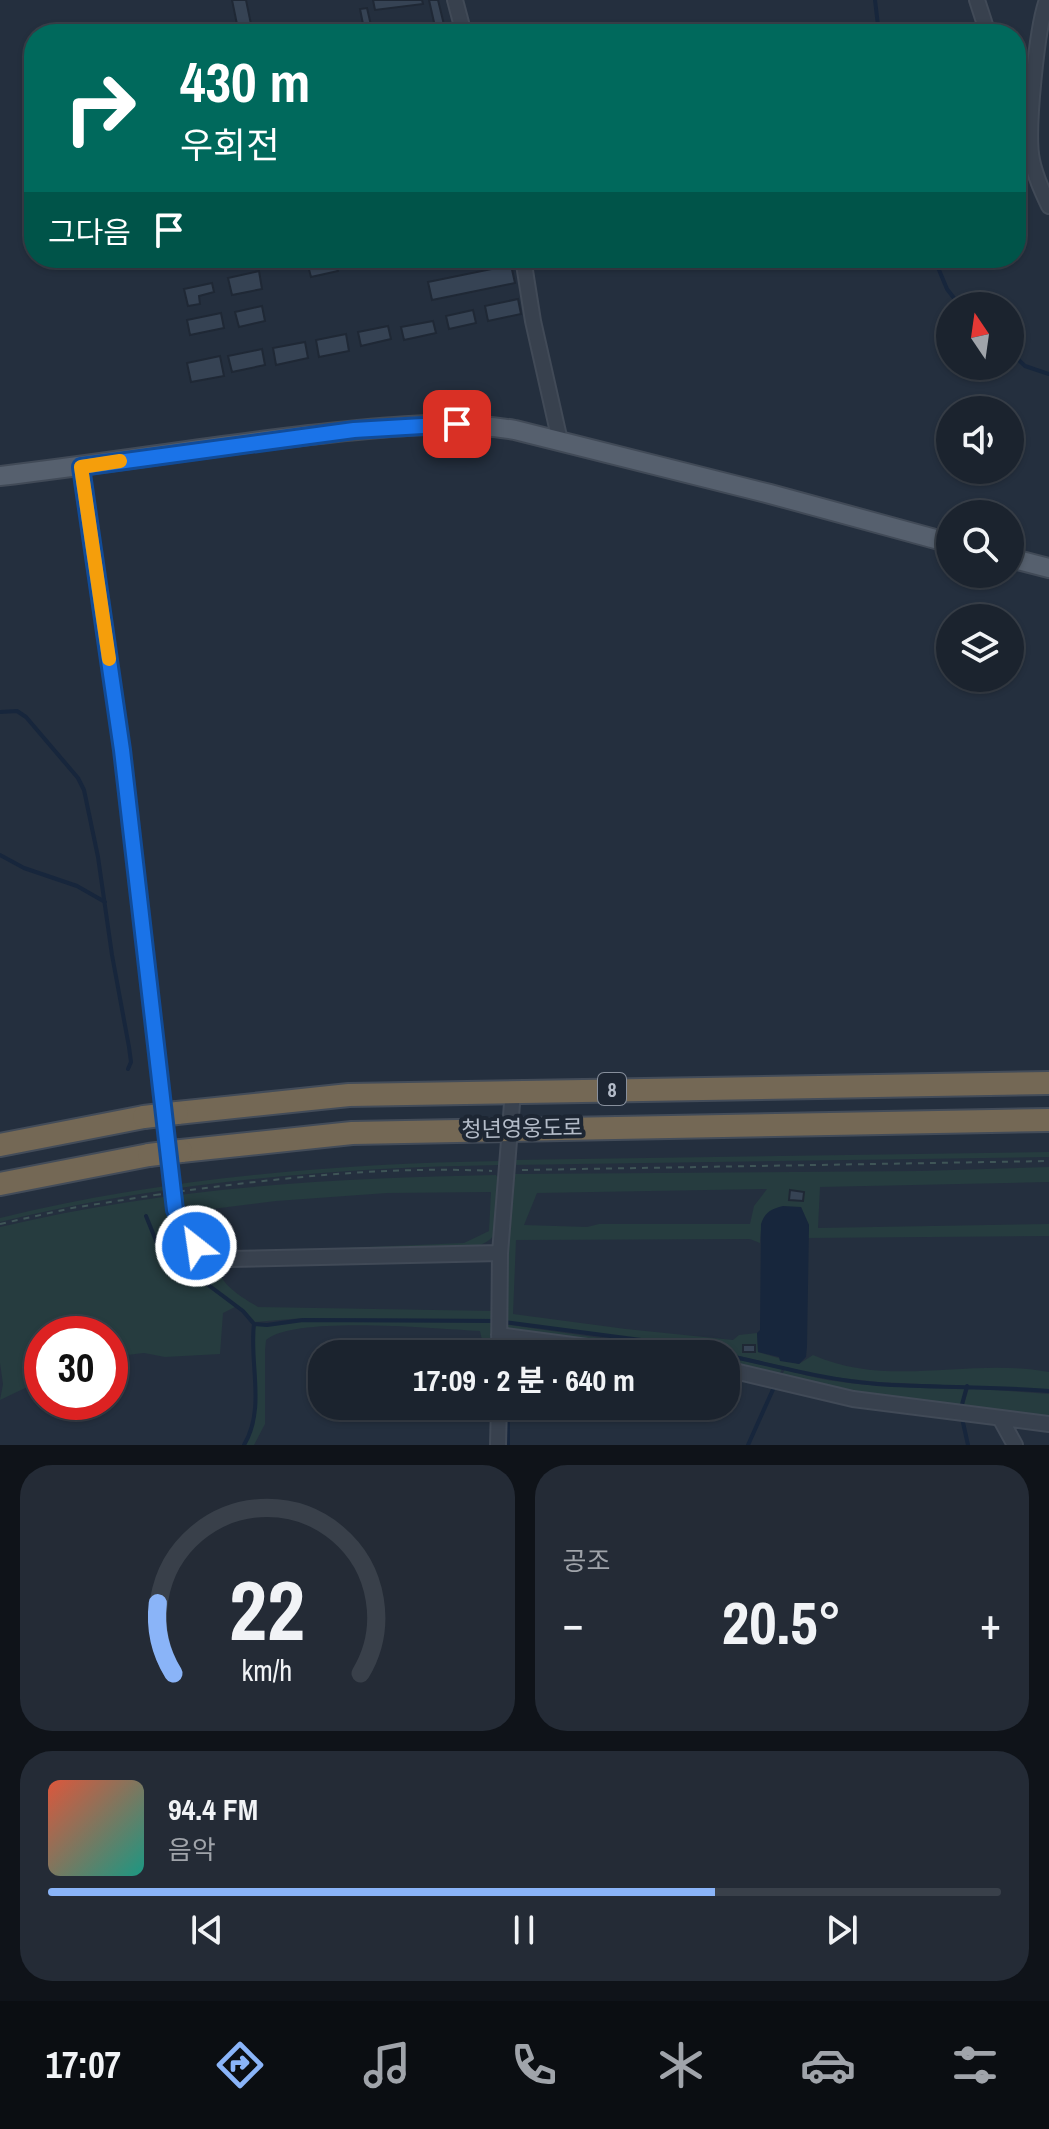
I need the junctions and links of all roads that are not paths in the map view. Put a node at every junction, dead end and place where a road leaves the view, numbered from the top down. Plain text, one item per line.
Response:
1 (455, 0) edge
2 (977, 0) edge
3 (1047, 0) edge
4 (461, 24) edge
5 (985, 24) edge
6 (1026, 144) edge
7 (1032, 160) junction
8 (1049, 206) edge
9 (525, 268) edge
10 (560, 441) junction
11 (81, 467) junction
12 (0, 476) edge
13 (936, 539) edge
14 (1024, 562) edge
15 (1049, 568) edge
16 (1049, 1083) edge
17 (513, 1091) junction
18 (1049, 1120) edge
19 (509, 1128) junction
20 (0, 1145) edge
21 (0, 1184) edge
22 (500, 1253) junction
23 (499, 1328) junction
24 (499, 1340) edge
25 (564, 1340) edge
26 (740, 1372) edge
27 (1000, 1418) junction
28 (499, 1420) edge
29 (1049, 1424) edge
30 (498, 1445) edge
31 (1015, 1445) edge

1 - 4 street
2 - 5 street
3 - 7 street
6 - 7 street
7 - 8 street
9 - 10 street
10 - 11 main road
10 - 13 main road
11 - 12 main road
11 - 22 street
14 - 15 main road
16 - 17 highway, 청년영웅도로 / 8
17 - 19 street
17 - 20 highway, 청년영웅도로 / 8, bridge
18 - 19 highway, 청년영웅도로 / 8
19 - 21 highway, 청년영웅도로 / 8, bridge
19 - 22 street
22 - 23 street
23 - 24 street
23 - 25 street
26 - 27 street
27 - 29 street
27 - 31 street
28 - 30 street

